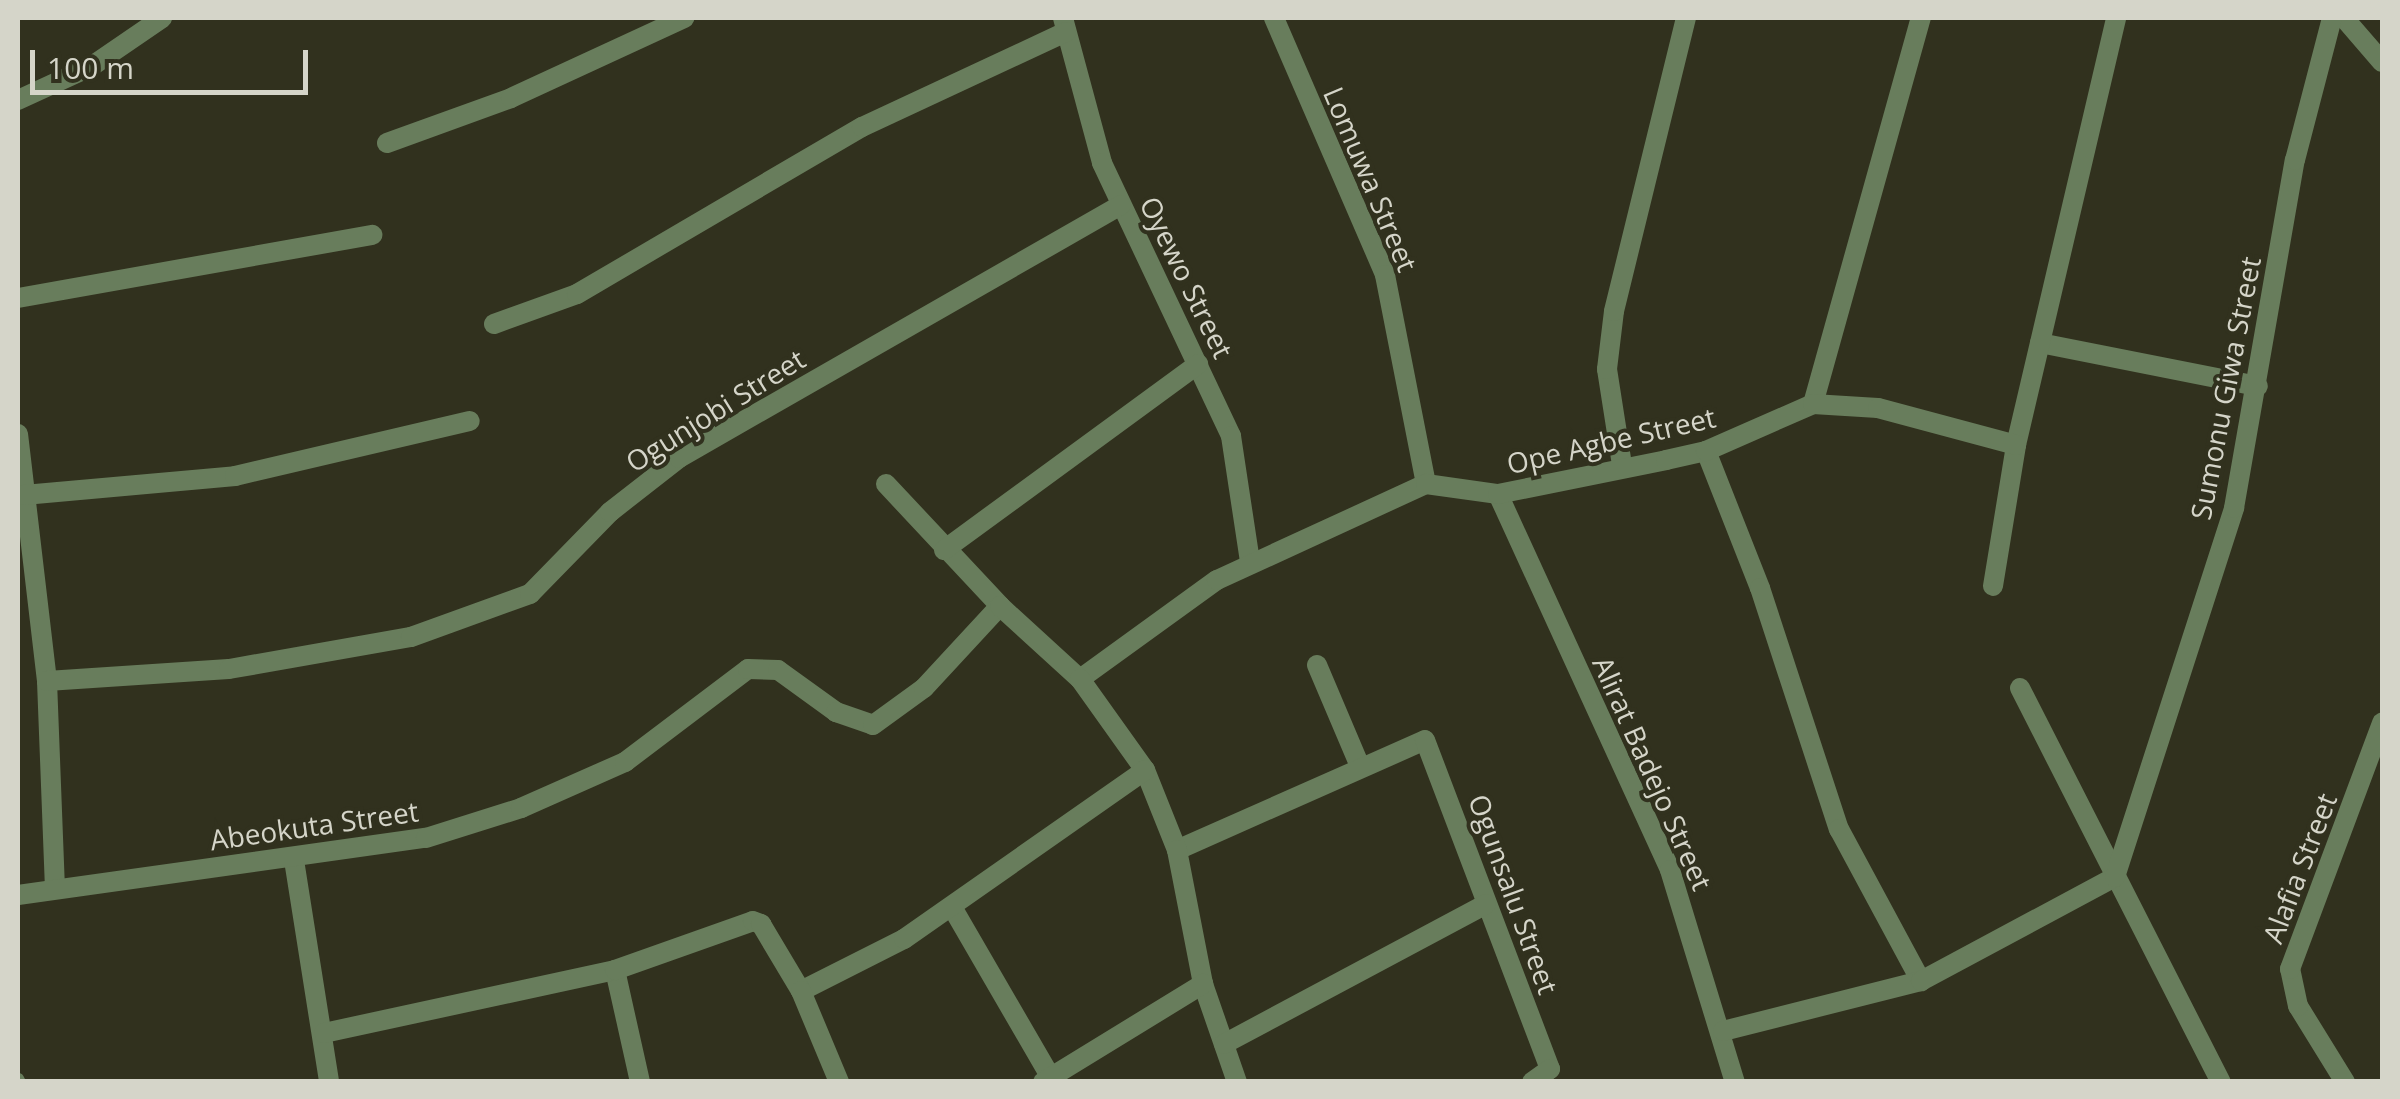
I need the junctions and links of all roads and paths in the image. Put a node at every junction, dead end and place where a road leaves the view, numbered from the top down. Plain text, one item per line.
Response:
1 (162, 18) edge
2 (684, 18) edge
3 (1274, 18) edge
4 (1686, 18) edge
5 (1921, 18) edge
6 (2116, 18) edge
7 (2332, 18) edge
8 (2344, 18) edge
9 (1064, 25) edge
10 (2382, 62) edge
11 (18, 100) edge
12 (388, 143) dead end
13 (1121, 205) junction
14 (372, 236) dead end
15 (18, 298) edge
16 (494, 324) dead end
17 (2040, 343) junction
18 (1198, 364) junction
19 (2258, 386) junction
20 (1814, 404) junction
21 (470, 421) dead end
22 (18, 434) edge
23 (2016, 444) junction
24 (1706, 451) junction
25 (1622, 465) junction
26 (886, 484) dead end
27 (1426, 484) junction
28 (1498, 494) junction
29 (24, 495) junction
30 (944, 550) junction
31 (1250, 562) junction
32 (1992, 586) dead end
33 (1000, 606) junction
34 (1317, 665) dead end
35 (1080, 680) junction
36 (47, 681) junction
37 (2020, 688) dead end
38 (2382, 724) edge
39 (1359, 764) junction
40 (1145, 770) junction
41 (1176, 850) junction
42 (294, 860) junction
43 (2116, 877) junction
44 (55, 886) junction
45 (18, 895) edge
46 (1486, 904) junction
47 (952, 907) junction
48 (615, 970) junction
49 (1921, 982) junction
50 (1203, 984) junction
51 (801, 990) junction
52 (1723, 1031) junction
53 (324, 1033) junction
54 (1224, 1044) junction
55 (1551, 1075) edge
56 (1047, 1080) edge
57 (329, 1082) edge
58 (640, 1082) edge
59 (839, 1082) edge
60 (1236, 1082) edge
61 (1532, 1082) edge
62 (1735, 1082) edge
63 (2221, 1082) edge
64 (2345, 1082) edge

1 - 11 street
2 - 12 street
3 - 27 street, Lomuwa Street
4 - 25 street
5 - 20 street
6 - 17 street
7 - 19 street, Sumonu Giwa Street
8 - 10 street
9 - 13 street, Oyewo Street
9 - 16 street
13 - 18 street, Oyewo Street
13 - 36 street, Ogunjobi Street
14 - 15 street
17 - 19 street
17 - 23 street
18 - 30 street
18 - 31 street, Oyewo Street
19 - 43 street, Sumonu Giwa Street
20 - 23 street, Ope Agbe Street
20 - 24 street, Ope Agbe Street
21 - 29 street
22 - 29 street
23 - 32 street
24 - 25 street, Ope Agbe Street
24 - 49 street
25 - 28 street, Ope Agbe Street
26 - 30 street
27 - 28 street, Ope Agbe Street
27 - 31 street
28 - 52 street, Alirat Badejo Street
29 - 36 street
30 - 33 street
31 - 35 street
33 - 35 street
33 - 42 street, Abeokuta Street
34 - 39 street
35 - 40 street
36 - 44 street
37 - 43 street
38 - 64 street, Alafia Street
39 - 41 street
39 - 46 street, Ogunsalu Street
40 - 41 street
40 - 47 street
41 - 50 street
42 - 44 street, Abeokuta Street
42 - 53 street
43 - 49 street
43 - 63 street
44 - 45 street, Abeokuta Street
46 - 54 street
46 - 55 street, Ogunsalu Street
47 - 51 street
47 - 56 street
48 - 51 street
48 - 53 street
48 - 58 street
49 - 52 street
50 - 54 street
50 - 56 street
51 - 59 street
52 - 62 street, Alirat Badejo Street
53 - 57 street
54 - 60 street
55 - 61 street

